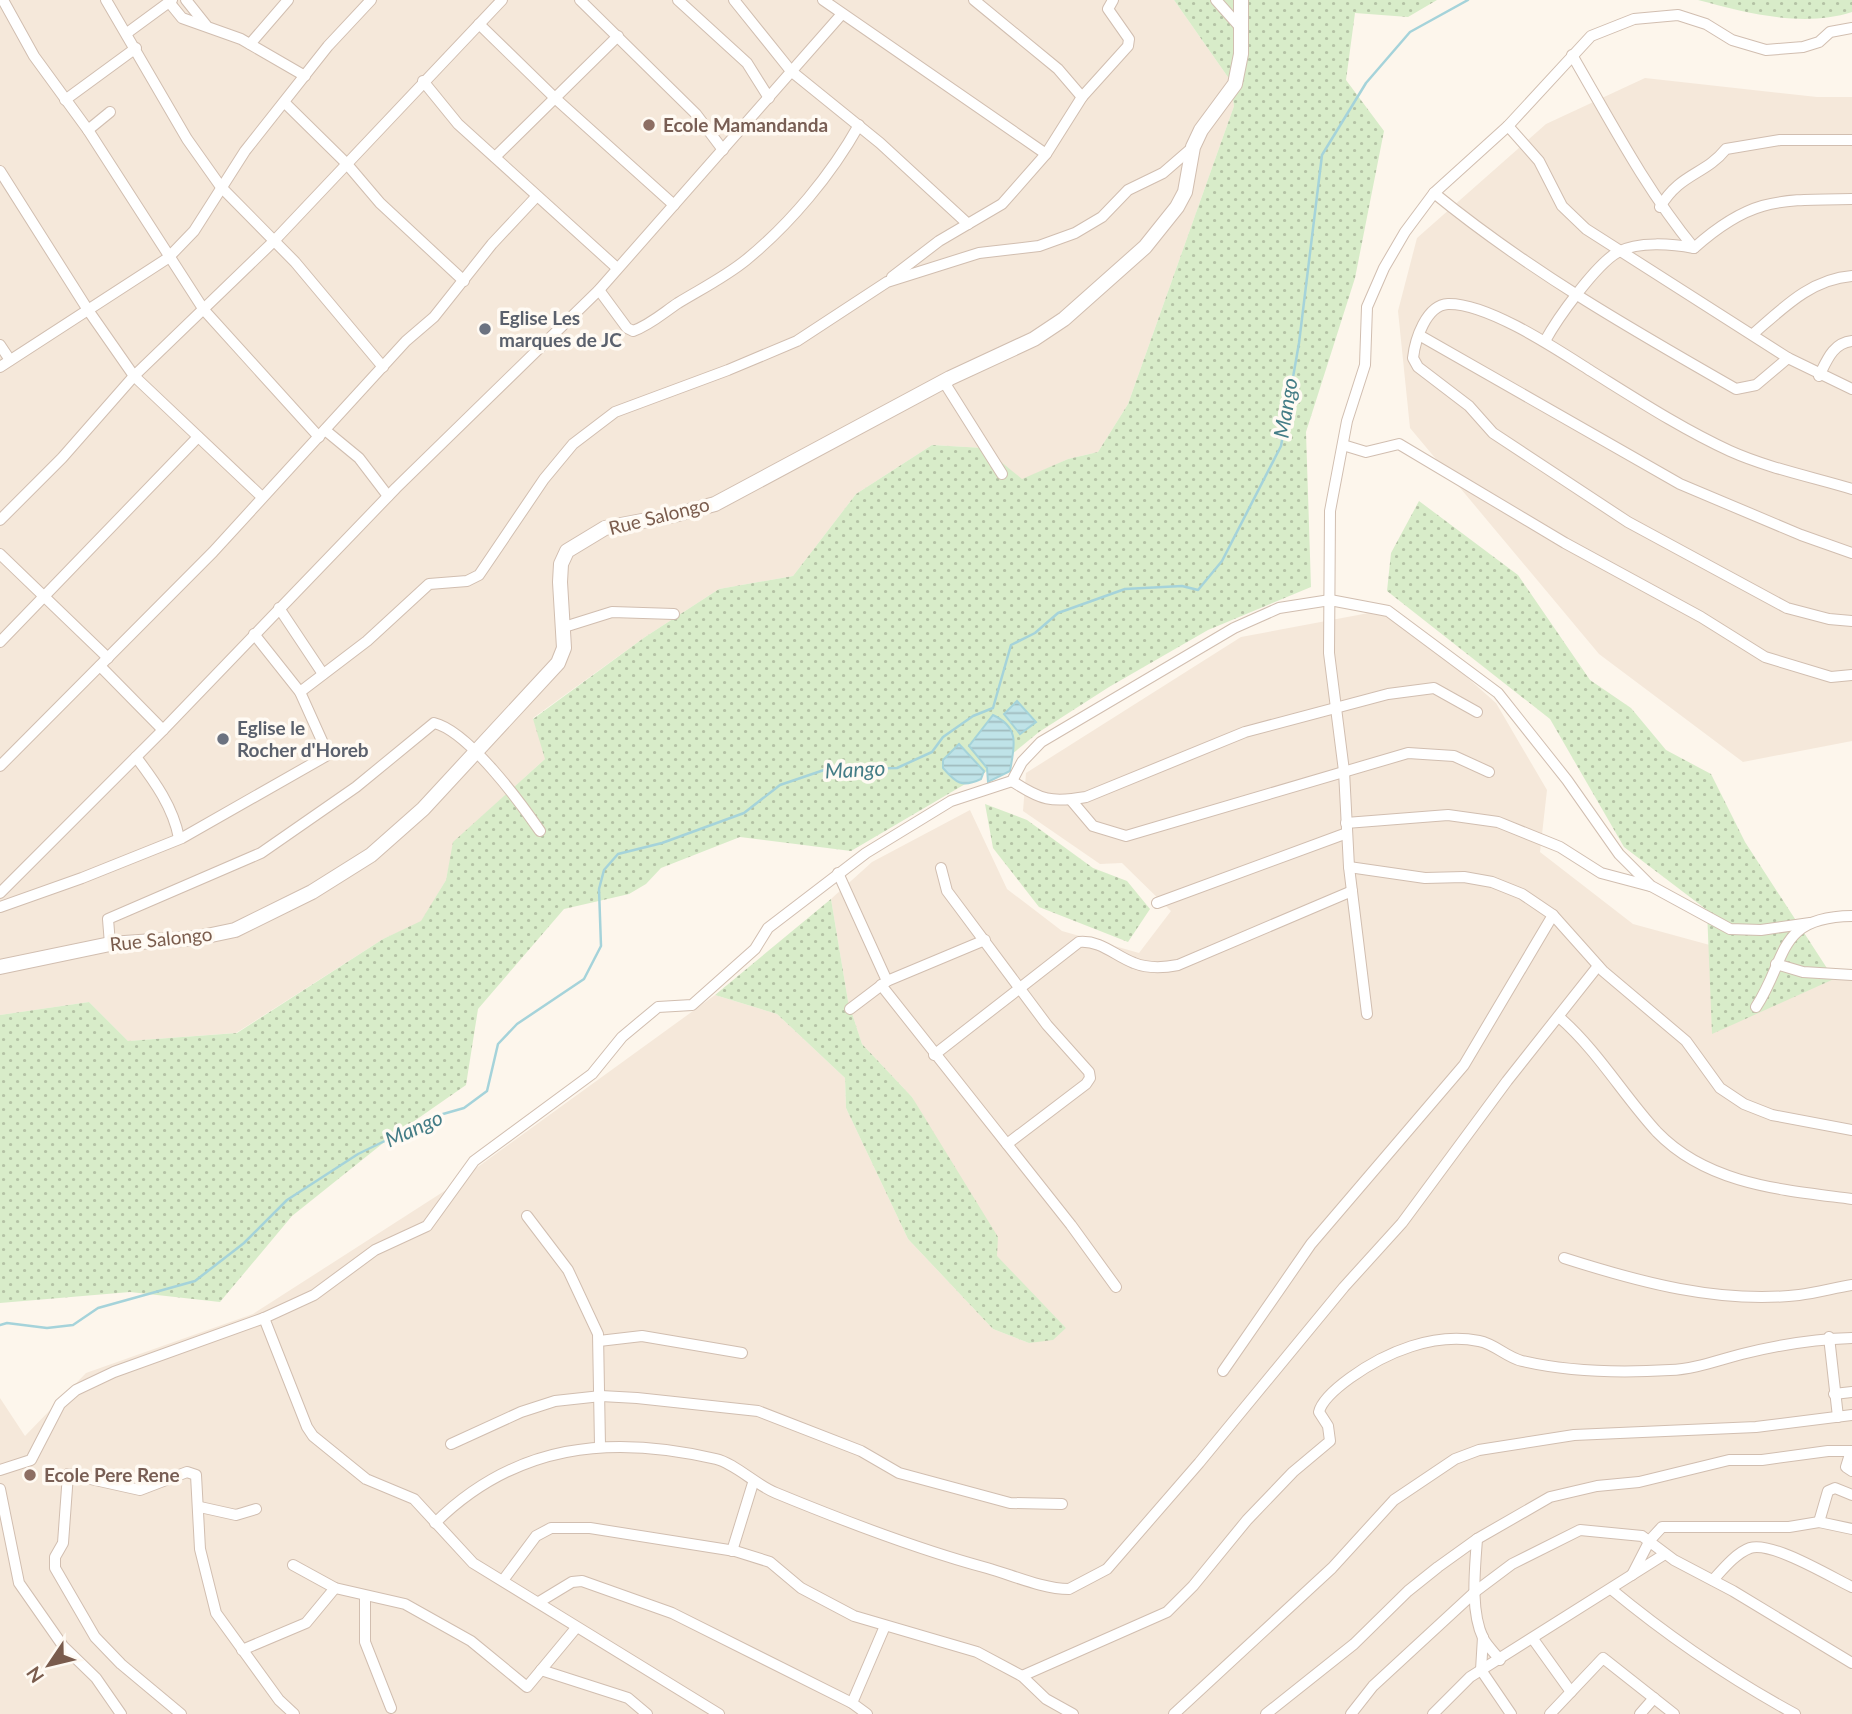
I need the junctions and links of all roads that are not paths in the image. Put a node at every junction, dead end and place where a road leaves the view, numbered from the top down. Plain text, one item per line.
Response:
1 (3, 0) edge
2 (106, 0) edge
3 (186, 0) edge
4 (288, 0) edge
5 (371, 0) edge
6 (502, 0) edge
7 (580, 0) edge
8 (678, 0) edge
9 (734, 0) edge
10 (823, 0) edge
11 (974, 0) edge
12 (1112, 0) edge
13 (1216, 0) edge
14 (1241, 0) edge
15 (170, 1) edge
16 (841, 15) junction
17 (206, 24) junction
18 (479, 24) junction
19 (1240, 27) junction
20 (1852, 28) edge
21 (127, 33) junction
22 (618, 36) junction
23 (250, 44) junction
24 (136, 48) junction
25 (1572, 55) junction
26 (791, 71) junction
27 (304, 76) junction
28 (423, 81) junction
29 (1082, 97) junction
30 (769, 98) junction
31 (556, 99) junction
32 (65, 100) junction
33 (285, 103) junction
34 (110, 112) dead end
35 (859, 125) junction
36 (1508, 126) junction
37 (88, 130) junction
38 (1852, 140) edge
39 (1194, 147) junction
40 (723, 150) junction
41 (1046, 154) junction
42 (495, 157) junction
43 (346, 163) junction
44 (0, 172) edge
45 (221, 187) junction
46 (1434, 193) junction
47 (536, 197) junction
48 (1852, 199) edge
49 (674, 205) junction
50 (1660, 207) junction
51 (968, 224) junction
52 (274, 241) junction
53 (1694, 248) junction
54 (1619, 251) junction
55 (168, 258) junction
56 (617, 268) junction
57 (1852, 276) edge
58 (464, 281) junction
59 (887, 282) junction
60 (599, 290) junction
61 (1577, 297) junction
62 (88, 310) junction
63 (204, 310) junction
64 (1753, 334) junction
65 (1419, 335) junction
66 (1545, 341) junction
67 (1852, 341) edge
68 (0, 345) edge
69 (1788, 358) junction
70 (5, 363) edge
71 (383, 367) junction
72 (134, 376) junction
73 (1819, 376) junction
74 (943, 382) junction
75 (1852, 389) edge
76 (322, 433) junction
77 (198, 437) junction
78 (1343, 445) junction
79 (1002, 474) dead end
80 (1852, 489) edge
81 (388, 496) junction
82 (262, 497) junction
83 (0, 520) edge
84 (1852, 553) edge
85 (0, 554) edge
86 (43, 598) junction
87 (1330, 600) junction
88 (279, 608) junction
89 (674, 614) dead end
90 (1852, 621) edge
91 (561, 628) junction
92 (254, 634) junction
93 (0, 642) edge
94 (104, 662) junction
95 (323, 674) junction
96 (1852, 675) edge
97 (300, 692) junction
98 (1335, 707) junction
99 (1477, 712) dead end
100 (163, 730) junction
101 (476, 753) junction
102 (136, 757) junction
103 (0, 766) edge
104 (1344, 771) junction
105 (1489, 772) dead end
106 (1012, 781) junction
107 (1071, 800) junction
108 (1347, 828) junction
109 (540, 831) dead end
110 (179, 838) junction
111 (1349, 867) junction
112 (941, 868) dead end
113 (838, 873) junction
114 (1651, 887) junction
115 (1352, 891) junction
116 (0, 892) edge
117 (1157, 903) dead end
118 (0, 907) edge
119 (1553, 915) junction
120 (1852, 916) edge
121 (1810, 923) junction
122 (985, 940) junction
123 (110, 944) junction
124 (1776, 964) junction
125 (1598, 966) junction
126 (0, 967) edge
127 (1852, 975) edge
128 (884, 983) junction
129 (1020, 991) junction
130 (1756, 1007) dead end
131 (850, 1009) dead end
132 (1367, 1014) dead end
133 (1559, 1017) junction
134 (934, 1055) junction
135 (1852, 1130) edge
136 (1007, 1144) junction
137 (1852, 1199) edge
138 (527, 1216) dead end
139 (1564, 1258) dead end
140 (1852, 1285) edge
141 (1116, 1287) dead end
142 (264, 1318) junction
143 (1829, 1337) junction
144 (1852, 1338) edge
145 (599, 1341) junction
146 (741, 1353) dead end
147 (1223, 1371) dead end
148 (1852, 1392) edge
149 (1834, 1394) junction
150 (601, 1396) junction
151 (1852, 1415) edge
152 (1839, 1417) junction
153 (451, 1444) dead end
154 (600, 1446) junction
155 (1852, 1451) edge
156 (0, 1469) edge
157 (1852, 1471) edge
158 (753, 1483) junction
159 (0, 1489) edge
160 (1852, 1495) edge
161 (1062, 1504) dead end
162 (200, 1507) junction
163 (256, 1509) dead end
164 (1819, 1522) junction
165 (435, 1523) junction
166 (1852, 1529) edge
167 (1477, 1539) junction
168 (1650, 1540) junction
169 (732, 1551) junction
170 (1665, 1554) junction
171 (293, 1565) dead end
172 (1632, 1575) junction
173 (504, 1579) junction
174 (1713, 1580) junction
175 (1852, 1587) edge
176 (335, 1588) junction
177 (1611, 1589) junction
178 (1476, 1591) junction
179 (365, 1596) junction
180 (539, 1602) junction
181 (885, 1626) junction
182 (576, 1628) junction
183 (1483, 1637) junction
184 (1533, 1639) junction
185 (242, 1650) junction
186 (1500, 1660) junction
187 (1852, 1663) edge
188 (541, 1670) junction
189 (1481, 1670) junction
190 (1023, 1676) junction
191 (1571, 1692) junction
192 (1654, 1698) junction
193 (852, 1703) junction
194 (391, 1708) dead end
195 (121, 1714) edge
196 (181, 1714) edge
197 (294, 1714) edge
198 (647, 1714) edge
199 (719, 1714) edge
200 (867, 1714) edge
201 (1073, 1714) edge
202 (1174, 1714) edge
203 (1266, 1714) edge
204 (1352, 1714) edge
205 (1433, 1714) edge
206 (1511, 1714) edge
207 (1550, 1714) edge
208 (1640, 1714) edge
209 (1674, 1714) edge
210 (1795, 1714) edge

1 - 32 street
2 - 21 street
3 - 17 street
4 - 23 street
5 - 27 street
6 - 18 street
7 - 22 street
8 - 30 street
9 - 26 street
10 - 16 street
11 - 29 street
12 - 29 street
13 - 19 street
14 - 19 street, Rue Salongo
15 - 17 street
15 - 21 street
16 - 26 street
16 - 41 street
17 - 23 street
18 - 28 street
18 - 31 street
19 - 39 street, Rue Salongo
20 - 25 street
21 - 24 street
22 - 31 street
22 - 40 street
23 - 27 street
24 - 32 street
24 - 45 street
25 - 36 street
25 - 50 street
26 - 30 street
26 - 35 street
27 - 33 street
28 - 42 street
28 - 43 street
29 - 41 street
30 - 40 street
31 - 42 street
31 - 49 street
32 - 37 street
33 - 43 street
33 - 45 street
34 - 37 street
35 - 51 street
35 - 60 street
36 - 46 street
36 - 54 street
37 - 55 street
38 - 50 street
39 - 59 street
39 - 74 street, Rue Salongo
40 - 49 street
41 - 51 street
42 - 47 street
43 - 52 street
43 - 58 street
44 - 62 street
45 - 52 street
45 - 55 street
46 - 61 street
46 - 78 street
47 - 56 street
47 - 58 street
48 - 53 street
49 - 56 street
50 - 53 street
51 - 59 street
52 - 63 street
52 - 71 street
53 - 54 street
54 - 61 street
54 - 64 street
55 - 62 street
55 - 63 street
56 - 60 street
57 - 64 street
58 - 71 street
59 - 95 street
60 - 81 street
61 - 66 street
61 - 69 street
62 - 70 street
62 - 72 street
63 - 72 street
63 - 76 street
64 - 69 street
65 - 66 street
65 - 84 street
65 - 90 street
66 - 80 street
67 - 73 street
68 - 70 street
69 - 73 street
71 - 76 street
72 - 77 street
72 - 83 street
73 - 75 street
74 - 79 street
74 - 91 street, Rue Salongo
76 - 81 street
76 - 82 street
77 - 82 street
77 - 86 street
78 - 87 street
78 - 96 street
81 - 88 street
82 - 94 street
85 - 86 street
86 - 93 street
86 - 94 street
87 - 98 street
87 - 106 street
87 - 114 street
88 - 92 street
88 - 95 street
89 - 91 street
91 - 101 street, Rue Salongo
92 - 97 street
92 - 100 street
94 - 100 street
94 - 103 street
95 - 97 street
97 - 110 street
98 - 99 street
98 - 104 street
98 - 107 street
100 - 102 street
101 - 109 street
101 - 123 street, Rue Salongo
101 - 123 street
102 - 110 street
102 - 116 street
104 - 105 street
104 - 107 street
104 - 108 street
106 - 107 street
106 - 113 street
108 - 111 street
108 - 114 street
108 - 117 street
110 - 118 street
111 - 115 street
111 - 119 street
112 - 122 street
113 - 128 street
113 - 142 street
114 - 121 street
115 - 129 street
115 - 132 street
119 - 125 street
119 - 147 street
120 - 121 street
121 - 124 street
122 - 128 street
122 - 129 street
123 - 126 street, Rue Salongo
124 - 127 street
124 - 130 street
125 - 133 street
125 - 135 street
128 - 131 street
128 - 134 street
129 - 134 street
129 - 136 street
133 - 137 street
133 - 158 street
134 - 136 street
136 - 141 street
138 - 145 street
139 - 140 street
142 - 156 street
142 - 165 street
143 - 144 street
143 - 149 street
143 - 190 street
145 - 146 street
145 - 150 street
148 - 149 street
149 - 152 street
150 - 153 street
150 - 154 street
150 - 161 street
151 - 152 street
152 - 202 street
154 - 158 street
154 - 165 street
155 - 157 street
155 - 167 street
158 - 169 street
159 - 195 street
160 - 164 street
162 - 163 street
162 - 185 street
162 - 196 street
164 - 166 street
164 - 168 street
165 - 173 street
167 - 178 street
167 - 203 street
168 - 170 street
168 - 172 street
168 - 178 street
169 - 173 street
169 - 181 street
170 - 172 street
170 - 174 street
171 - 176 street
172 - 177 street
173 - 180 street
174 - 175 street
174 - 187 street
176 - 179 street
176 - 185 street
177 - 184 street
177 - 210 street
178 - 183 street
178 - 204 street
179 - 188 street
179 - 194 street
180 - 182 street
180 - 193 street
181 - 190 street
181 - 193 street
182 - 188 street
182 - 199 street
183 - 186 street
183 - 189 street
184 - 186 street
184 - 191 street
185 - 197 street
186 - 189 street
188 - 198 street
189 - 205 street
189 - 206 street
190 - 201 street
191 - 192 street
191 - 207 street
192 - 208 street
192 - 209 street
193 - 200 street

